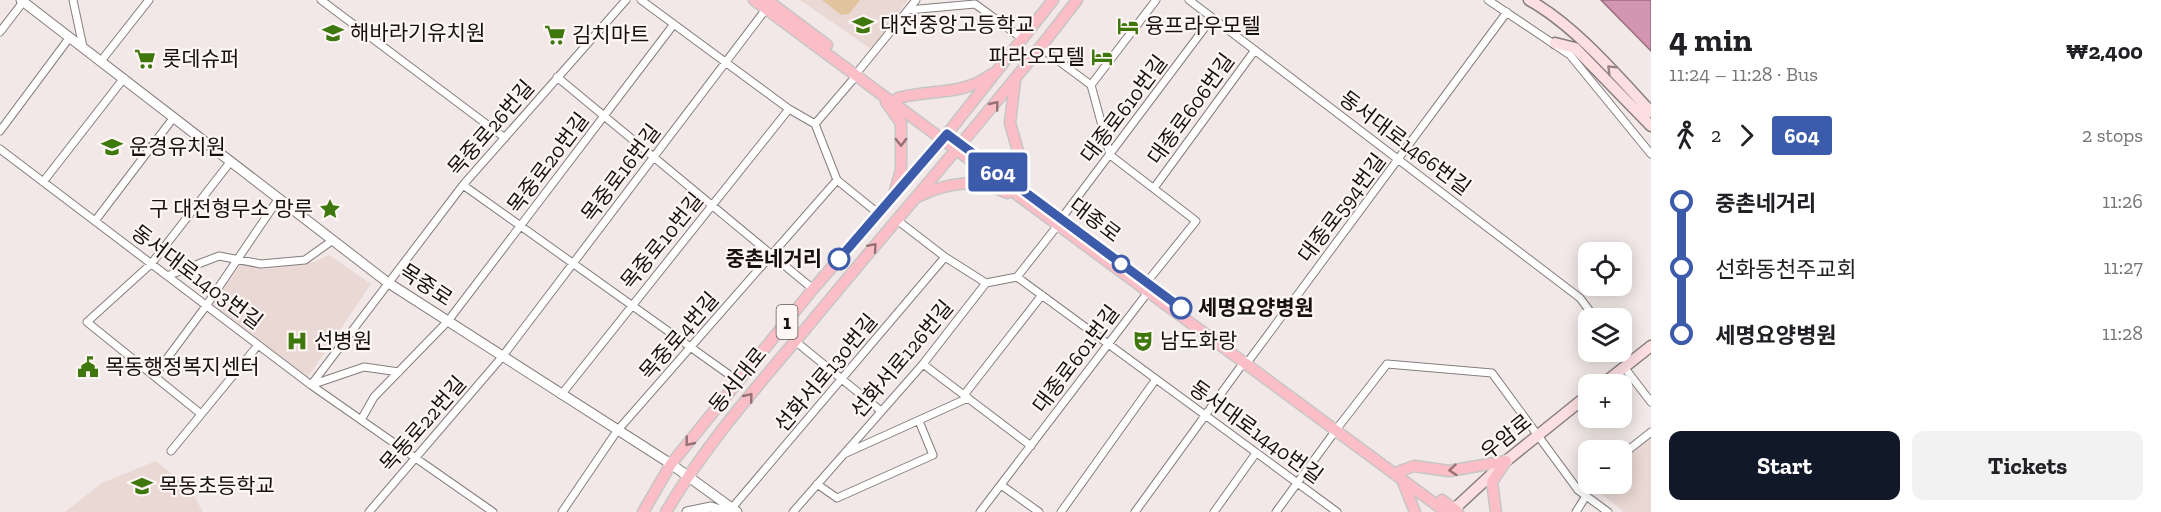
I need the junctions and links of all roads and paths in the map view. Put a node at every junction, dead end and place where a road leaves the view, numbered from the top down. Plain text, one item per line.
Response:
1 (73, 0) edge
2 (149, 0) edge
3 (321, 0) edge
4 (626, 0) edge
5 (641, 0) edge
6 (754, 0) edge
7 (916, 0) edge
8 (1053, 0) edge
9 (1077, 0) edge
10 (1156, 0) edge
11 (1189, 0) edge
12 (1488, 0) edge
13 (1528, 0) edge
14 (22, 1) edge
15 (977, 2) edge
16 (766, 4) edge
17 (908, 10) junction
18 (1507, 12) junction
19 (1212, 18) junction
20 (674, 24) junction
21 (0, 32) edge
22 (70, 37) junction
23 (1023, 39) junction
24 (1555, 43) junction
25 (83, 47) junction
26 (1041, 48) junction
27 (1255, 50) junction
28 (101, 61) junction
29 (725, 62) junction
30 (1005, 64) junction
31 (858, 72) junction
32 (557, 77) junction
33 (124, 78) junction
34 (1016, 79) junction
35 (1091, 85) junction
36 (878, 92) junction
37 (898, 98) junction
38 (789, 109) junction
39 (1651, 112) edge
40 (604, 116) junction
41 (174, 117) junction
42 (815, 124) junction
43 (1651, 126) edge
44 (0, 131) edge
45 (945, 137) junction
46 (505, 138) junction
47 (960, 148) junction
48 (0, 149) edge
49 (1651, 154) edge
50 (1110, 155) junction
51 (654, 157) junction
52 (1398, 159) junction
53 (231, 161) junction
54 (837, 180) junction
55 (43, 182) junction
56 (463, 185) junction
57 (1154, 188) junction
58 (916, 197) junction
59 (1025, 197) junction
60 (279, 198) junction
61 (893, 199) junction
62 (712, 205) junction
63 (879, 214) junction
64 (897, 220) junction
65 (95, 221) junction
66 (1059, 222) junction
67 (520, 226) junction
68 (333, 240) junction
69 (772, 255) junction
70 (945, 257) junction
71 (238, 259) junction
72 (573, 263) junction
73 (151, 264) junction
74 (167, 276) junction
75 (1017, 277) junction
76 (387, 282) junction
77 (986, 283) junction
78 (1147, 287) junction
79 (813, 289) junction
80 (1041, 295) junction
81 (206, 306) junction
82 (632, 306) junction
83 (1588, 308) edge
84 (448, 321) junction
85 (795, 341) junction
86 (1108, 344) junction
87 (258, 345) junction
88 (1651, 345) edge
89 (691, 348) junction
90 (502, 357) junction
91 (1247, 361) junction
92 (1626, 362) edge
93 (923, 364) junction
94 (1627, 365) junction
95 (399, 372) junction
96 (1615, 374) edge
97 (154, 376) junction
98 (1156, 379) junction
99 (843, 380) junction
100 (738, 381) junction
101 (311, 385) junction
102 (561, 395) junction
103 (966, 397) junction
104 (1651, 402) edge
105 (1578, 403) edge
106 (881, 411) junction
107 (201, 414) junction
108 (1205, 415) junction
109 (361, 420) junction
110 (920, 420) junction
111 (1337, 428) junction
112 (617, 431) junction
113 (1651, 432) edge
114 (1538, 436) junction
115 (1031, 446) junction
116 (1632, 447) edge
117 (171, 451) dead end
118 (1256, 453) junction
119 (842, 455) junction
120 (416, 458) junction
121 (1506, 461) junction
122 (671, 464) junction
123 (1401, 475) junction
124 (687, 476) junction
125 (1297, 483) junction
126 (817, 484) junction
127 (1001, 485) junction
128 (1578, 490) edge
129 (1583, 494) edge
130 (1586, 496) junction
131 (732, 511) edge
132 (1452, 511) edge
133 (369, 512) edge
134 (493, 512) edge
135 (562, 512) edge
136 (643, 512) edge
137 (666, 512) edge
138 (687, 512) edge
139 (793, 512) edge
140 (980, 512) edge
141 (1039, 512) edge
142 (1061, 512) edge
143 (1135, 512) edge
144 (1214, 512) edge
145 (1276, 512) edge
146 (1337, 512) edge
147 (1415, 512) edge
148 (1496, 512) edge
149 (1576, 512) edge
150 (1608, 512) edge

1 - 25 street
2 - 28 street
3 - 46 street
4 - 32 street, 목중로26번길
5 - 20 street
6 - 16 main road, 대종로
7 - 17 street
8 - 23 main road, 동서대로 / 1
9 - 26 main road, 동서대로 / 1
10 - 35 street
11 - 19 street, 동서대로1466번길
12 - 18 street
39 -> 13 main road
14 - 21 street, 목중로
14 - 22 street, 목중로
15 - 17 street
15 - 23 street
16 - 29 street, 목중로16번길
16 - 31 main road, 대종로
17 - 31 street
18 - 24 street
18 - 52 street, 대종로594번길
19 - 27 street, 동서대로1466번길
19 - 50 street, 대종로610번길
20 - 29 street
20 - 40 street, 목중로20번길
22 - 25 street, 목중로
22 - 44 street
23 - 30 main road, 동서대로 / 1
24 - 43 main road
24 - 49 street
25 - 28 street, 목중로
26 - 34 main road, 동서대로 / 1
26 - 35 street
27 - 52 street, 동서대로1466번길
27 - 57 street, 대종로606번길
28 - 33 street, 목중로
29 - 38 street
29 - 51 street, 목중로16번길
30 - 37 main road
30 - 45 main road, 동서대로 / 1
31 - 36 main road, 대종로
31 - 37 main road, 대종로
31 - 42 street
32 - 40 street
32 - 46 street, 목중로26번길
33 - 41 street, 목중로
33 - 55 street
47 -> 34 main road, 동서대로 / 1
34 - 59 main road
35 - 50 street
36 - 45 main road, 대종로
36 -> 61 main road
37 - 45 main road, 대종로
38 - 42 street
38 - 62 street, 목중로10번길
40 - 51 street
40 - 67 street, 목중로20번길
41 - 53 street, 목중로
41 - 65 street
42 - 54 street
45 - 47 main road, 대종로
45 - 61 main road, 동서대로 / 1
46 - 56 street, 목중로26번길
47 - 58 main road, 동서대로 / 1
47 - 59 main road, 대종로
48 - 55 street, 동서대로1403번길
50 - 57 street
50 - 66 street, 대종로610번길
51 - 62 street
51 - 72 street, 목중로16번길
52 - 83 street, 동서대로1466번길
52 - 91 street, 대종로594번길
53 - 60 street, 목중로
53 - 73 street
54 - 63 street
54 - 69 street, 목중로4번길
55 - 65 street, 동서대로1403번길
56 - 67 street
56 - 76 street, 목중로26번길
57 - 78 street, 대종로601번길
58 - 59 main road
58 - 64 main road, 동서대로 / 1
59 - 66 main road, 대종로
60 - 68 street, 목중로
60 - 71 street
61 - 63 main road, 동서대로 / 1
62 - 69 street
62 - 82 street, 목중로10번길
63 - 79 main road, 동서대로 / 1
64 - 70 street
85 -> 64 main road, 동서대로 / 1
65 - 73 street, 동서대로1403번길
66 - 75 street, 대종로610번길
66 - 78 main road, 대종로
67 - 72 street
67 - 84 street, 목중로20번길
68 - 71 street
68 - 76 street, 목중로
69 - 79 street
69 - 89 street, 목중로4번길
70 - 77 street
70 - 99 street, 선화서로130번길
71 - 74 street
71 - 81 street
72 - 82 street
72 - 90 street, 목중로16번길
73 - 74 street, 동서대로1403번길
73 - 97 street
74 - 81 street, 동서대로1403번길
75 - 77 street
75 - 80 street, 동서대로1440번길
76 - 84 street, 목중로
76 - 101 street, 목중로26번길
77 - 93 street, 선화서로126번길
78 - 86 street, 대종로601번길
78 - 91 main road, 대종로
79 - 100 main road, 동서대로 / 1
80 - 86 street, 동서대로1440번길
80 - 103 street
81 - 87 street, 동서대로1403번길
81 - 97 street
82 - 89 street
82 - 102 street, 목중로10번길
84 - 90 street, 목중로
84 - 95 street, 목중로20번길
85 - 99 street
124 -> 85 main road, 동서대로 / 1
86 - 98 street, 동서대로1440번길
86 - 115 street, 대종로601번길
87 - 101 street, 동서대로1403번길
87 - 107 street
88 - 94 main road
89 - 100 street
89 - 112 street, 목중로4번길
90 - 102 street, 목중로
90 - 120 street, 목동로22번길
91 - 108 street, 대종로594번길
91 - 111 main road, 대종로
92 - 94 street
93 - 103 street
93 - 106 street, 선화서로126번길
94 - 96 main road
94 - 104 street
95 - 101 street
95 - 109 street, 목중로20번길
97 - 107 street
98 - 108 street, 동서대로1440번길
98 - 142 street
99 - 106 street
99 - 131 street, 선화서로130번길
100 -> 122 main road, 동서대로 / 1
101 - 109 street, 동서대로1403번길
102 - 112 street, 목중로
103 - 110 street, 선화서로126번길
103 - 115 street
105 - 114 main road, 우암로
106 - 119 street, 선화서로126번길
107 - 117 street
108 - 118 street, 동서대로1440번길
108 - 143 street, 대종로594번길
109 - 120 street, 동서대로1403번길
110 - 119 street, 선화서로126번길
110 - 126 street
111 - 114 street
111 - 123 main road, 대종로
111 - 125 street
112 - 122 street, 목중로
112 - 135 street, 목중로4번길
113 - 116 street
114 - 121 main road, 우암로
114 - 128 street
115 - 127 street, 대종로601번길
118 - 125 street, 동서대로1440번길
118 - 144 street
119 - 126 street, 선화서로126번길
120 - 133 street, 목동로22번길
120 - 134 street, 동서대로1403번길
121 -> 123 main road
121 - 132 main road, 우암로
121 - 148 main road
122 - 124 street, 목중로
122 - 136 main road, 동서대로 / 1
123 - 132 main road, 대종로
123 - 147 main road
124 - 131 street, 목중로
124 - 137 main road, 동서대로 / 1
125 - 145 street
125 - 146 street, 동서대로1440번길
126 - 139 street, 선화서로126번길
127 - 140 street, 대종로601번길
127 - 141 street
129 - 130 street
130 - 149 street
130 - 150 street
131 - 138 street

